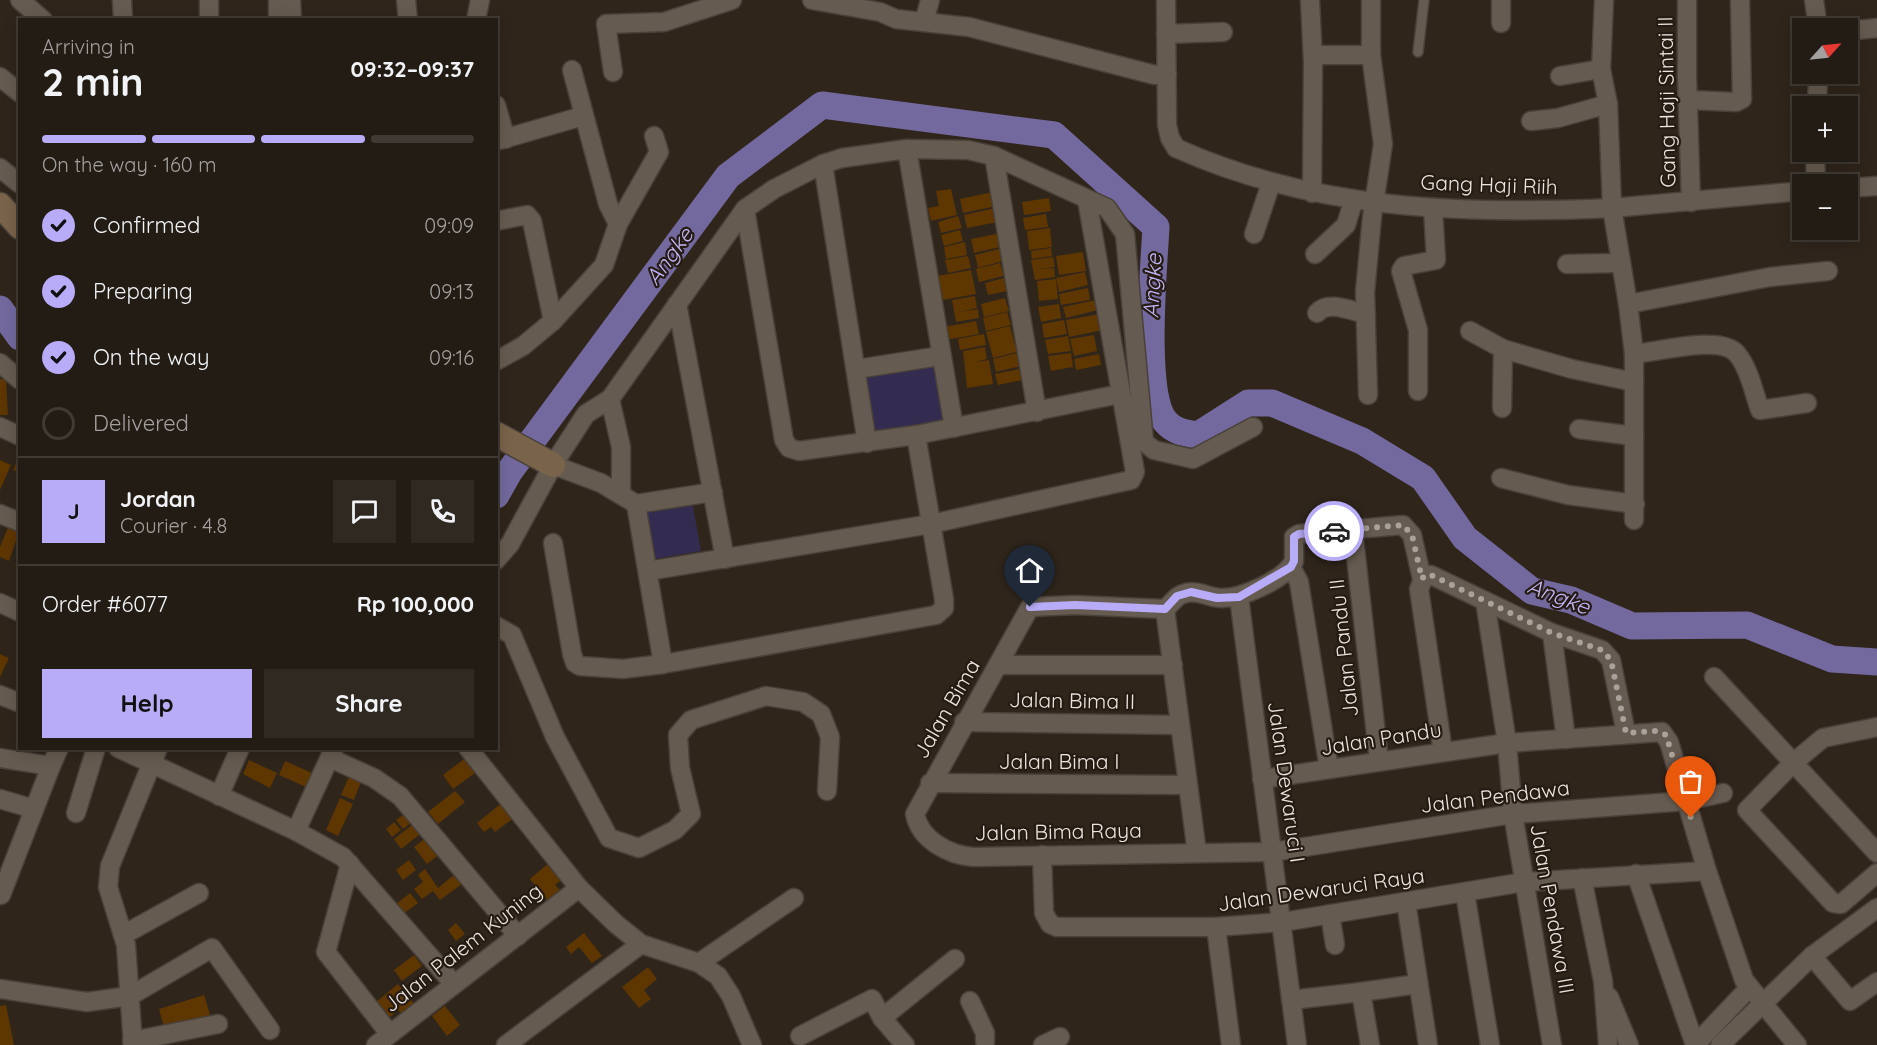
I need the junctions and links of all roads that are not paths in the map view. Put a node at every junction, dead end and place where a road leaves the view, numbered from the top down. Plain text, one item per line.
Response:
1 (20, 0) edge
2 (123, 0) edge
3 (209, 0) edge
4 (278, 0) edge
5 (291, 0) edge
6 (406, 0) edge
7 (480, 0) edge
8 (732, 0) edge
9 (812, 0) edge
10 (930, 0) edge
11 (1166, 0) edge
12 (1310, 0) edge
13 (1371, 0) edge
14 (1424, 0) edge
15 (1501, 0) edge
16 (1604, 0) edge
17 (1688, 0) edge
18 (1740, 0) edge
19 (1814, 0) edge
20 (41, 18) edge
21 (123, 18) edge
22 (209, 18) edge
23 (278, 18) edge
24 (292, 18) edge
25 (408, 18) edge
26 (476, 18) edge
27 (1817, 18) edge
28 (924, 22) junction
29 (1501, 23) dead end
30 (1877, 28) edge
31 (1858, 30) edge
32 (1223, 32) dead end
33 (1167, 34) junction
34 (1418, 52) dead end
35 (1313, 55) junction
36 (1371, 55) junction
37 (1601, 69) junction
38 (572, 70) dead end
39 (613, 72) dead end
40 (1167, 74) junction
41 (1560, 76) dead end
42 (0, 77) edge
43 (18, 91) edge
44 (1689, 100) junction
45 (1608, 104) junction
46 (583, 116) junction
47 (498, 119) edge
48 (1531, 121) dead end
49 (654, 136) dead end
50 (501, 140) edge
51 (907, 149) junction
52 (994, 156) junction
53 (823, 164) junction
54 (0, 168) edge
55 (18, 182) edge
56 (1271, 183) junction
57 (1877, 186) edge
58 (1858, 187) edge
59 (1792, 192) edge
60 (1312, 193) junction
61 (1354, 199) junction
62 (1087, 200) junction
63 (1376, 201) junction
64 (1692, 202) junction
65 (0, 205) edge
66 (1433, 208) junction
67 (1612, 208) junction
68 (745, 209) junction
69 (498, 221) edge
70 (618, 224) junction
71 (18, 225) edge
72 (1254, 234) dead end
73 (1315, 254) dead end
74 (1621, 263) junction
75 (1567, 264) dead end
76 (1828, 271) dead end
77 (677, 304) junction
78 (1628, 304) junction
79 (1317, 313) dead end
80 (1366, 314) junction
81 (554, 321) junction
82 (1470, 331) dead end
83 (1503, 349) junction
84 (1634, 354) junction
85 (940, 356) junction
86 (498, 361) edge
87 (0, 363) edge
88 (857, 369) junction
89 (18, 378) edge
90 (1634, 382) junction
91 (1418, 391) dead end
92 (1120, 394) junction
93 (1368, 395) dead end
94 (610, 399) junction
95 (1807, 403) dead end
96 (1502, 408) dead end
97 (1037, 412) junction
98 (0, 427) edge
99 (1253, 427) dead end
100 (954, 428) junction
101 (1579, 429) dead end
102 (18, 435) edge
103 (498, 435) edge
104 (916, 435) junction
105 (1634, 436) junction
106 (867, 443) junction
107 (550, 463) junction
108 (1501, 478) dead end
109 (713, 492) junction
110 (621, 493) junction
111 (636, 504) junction
112 (0, 514) edge
113 (18, 521) edge
114 (931, 524) junction
115 (1353, 530) junction
116 (553, 543) dead end
117 (498, 558) edge
118 (725, 559) junction
119 (1291, 567) junction
120 (648, 572) junction
121 (1424, 577) junction
122 (1239, 597) junction
123 (1485, 601) junction
124 (0, 603) edge
125 (1165, 609) junction
126 (18, 611) edge
127 (498, 627) edge
128 (1552, 633) junction
129 (663, 664) junction
130 (998, 665) junction
131 (1173, 665) junction
132 (1714, 677) dead end
133 (0, 695) edge
134 (18, 702) edge
135 (964, 722) junction
136 (1180, 725) junction
137 (1626, 733) junction
138 (1873, 733) edge
139 (1566, 739) junction
140 (1507, 743) junction
141 (57, 750) edge
142 (95, 750) edge
143 (126, 750) edge
144 (239, 750) edge
145 (470, 750) edge
146 (1443, 752) junction
147 (332, 753) edge
148 (154, 757) edge
149 (0, 758) edge
150 (1379, 762) junction
151 (1792, 763) junction
152 (51, 766) junction
153 (1329, 769) junction
154 (1262, 779) junction
155 (930, 783) junction
156 (1188, 785) junction
157 (828, 791) dead end
158 (1723, 793) dead end
159 (219, 796) junction
160 (0, 799) edge
161 (1686, 801) junction
162 (34, 809) junction
163 (76, 813) dead end
164 (1513, 814) junction
165 (296, 831) junction
166 (926, 834) joint
167 (1273, 852) junction
168 (1197, 853) junction
169 (1877, 853) edge
170 (1042, 855) junction
171 (350, 864) junction
172 (1707, 871) junction
173 (1877, 873) edge
174 (1636, 874) junction
175 (1582, 878) junction
176 (1524, 882) junction
177 (579, 888) junction
178 (1465, 892) junction
179 (199, 893) dead end
180 (1, 895) edge
181 (794, 898) dead end
182 (1406, 902) junction
183 (1877, 908) edge
184 (1330, 914) junction
185 (1283, 922) junction
186 (1216, 927) junction
187 (123, 935) junction
188 (518, 936) junction
189 (640, 944) junction
190 (1335, 945) dead end
191 (1812, 956) junction
192 (955, 959) dead end
193 (699, 963) junction
194 (1603, 981) junction
195 (1877, 982) edge
196 (453, 983) junction
197 (1418, 984) junction
198 (0, 989) edge
199 (1361, 992) junction
200 (130, 996) junction
201 (1756, 996) junction
202 (1292, 1000) junction
203 (970, 1001) dead end
204 (882, 1018) junction
205 (218, 1024) dead end
206 (270, 1030) dead end
207 (800, 1036) dead end
208 (1060, 1037) dead end
209 (382, 1039) edge
210 (133, 1043) edge
211 (983, 1044) edge
212 (506, 1045) edge
213 (752, 1045) edge
214 (905, 1045) edge
215 (1043, 1045) edge
216 (1231, 1045) edge
217 (1297, 1045) edge
218 (1370, 1045) edge
219 (1428, 1045) edge
220 (1490, 1045) edge
221 (1552, 1045) edge
222 (1608, 1045) edge
223 (1629, 1045) edge
224 (1695, 1045) edge
225 (1720, 1045) edge
226 (1797, 1045) edge

1 - 20 street
2 - 21 street
3 - 22 street
4 - 23 street
5 - 24 street
6 - 25 street
7 - 26 street
8 - 39 street
9 - 28 street
10 - 28 street
11 - 33 street
12 - 35 street
13 - 36 street
14 - 34 lane
15 - 29 street
16 - 37 street
17 - 44 street, Gang Haji Sintai II
18 - 44 street
19 - 27 street
28 - 40 street
30 - 31 street
32 - 33 street
33 - 40 street
35 - 36 street
35 - 60 street
36 - 63 street
37 - 41 street
37 - 45 street
38 - 46 street
40 - 56 street, Gang Haji Riih
42 - 43 street
44 - 64 street, Gang Haji Sintai II
45 - 48 street
45 - 67 street
46 - 50 street
46 - 70 street
47 - 50 street
49 - 70 street
51 - 52 street
51 - 53 street
51 - 85 street
52 - 62 street
52 - 97 street
53 - 68 street
53 - 88 street
54 - 55 street
56 - 60 street, Gang Haji Riih
56 - 72 street
57 - 58 street
59 - 64 street, Gang Haji Riih
60 - 61 street, Gang Haji Riih
61 - 63 street, Gang Haji Riih
61 - 73 street
62 - 92 street
62 - 99 street
63 - 66 street, Gang Haji Riih
63 - 80 street
64 - 67 street, Gang Haji Riih
65 - 71 street
66 - 67 street, Gang Haji Riih
66 - 91 street
67 - 74 street
68 - 77 street
68 - 106 street
69 - 81 street
70 - 81 street
74 - 75 street
74 - 78 street
76 - 78 street
77 - 94 street
77 - 109 street
78 - 84 street
79 - 80 street
80 - 93 street
81 - 86 street
82 - 83 street
83 - 90 street
83 - 96 street
84 - 90 street
84 - 95 street
85 - 88 street
85 - 100 street
87 - 89 street
88 - 106 street
90 - 105 street
92 - 97 street
92 - 114 street
94 - 107 street
94 - 110 street
97 - 100 street
98 - 102 street
100 - 104 street
101 - 105 street
103 - 107 street
104 - 106 street
104 - 114 street
105 - 108 street
107 - 110 street
107 - 117 street
109 - 111 street
109 - 118 street
110 - 111 street
111 - 120 street
112 - 113 street
114 - 118 street
114 - 129 street
115 - 119 street
115 - 121 street
115 - 150 street, Jalan Pandu II
116 - 129 street
118 - 120 street
119 - 122 street
119 - 153 street
120 - 129 street
121 - 123 street
121 - 146 street
122 - 125 street
122 - 154 street, Jalan Dewaruci I
123 - 128 street
123 - 140 street, Jalan Pendawa III
124 - 126 street
125 - 130 street, Jalan Bima
125 - 131 street
127 - 157 street
128 - 137 street
128 - 139 street
130 - 131 street
130 - 135 street, Jalan Bima
131 - 136 street
132 - 151 street
133 - 134 street
135 - 136 street, Jalan Bima II
135 - 155 street, Jalan Bima
136 - 156 street
137 - 139 street, Jalan Pandu
137 - 161 street, Jalan Pandu
138 - 151 street
139 - 140 street, Jalan Pandu
140 - 146 street, Jalan Pandu
140 - 164 street, Jalan Pendawa III
141 - 152 street
142 - 163 street
143 - 148 street
144 - 159 street
145 - 177 street
146 - 150 street, Jalan Pandu
147 - 165 street
147 - 188 street
148 - 159 street
148 - 187 street
149 - 152 street
150 - 153 street, Jalan Pandu
151 - 169 street
151 - 173 street
152 - 162 street
153 - 154 street, Jalan Pandu
154 - 167 street, Jalan Dewaruci I
155 - 156 street, Jalan Bima I
155 - 166 street, Jalan Bima
156 - 168 street
158 - 161 street, Jalan Pendawa
159 - 165 street
160 - 162 street
161 - 164 street, Jalan Pendawa
161 - 172 street
162 - 180 street
164 - 167 street, Jalan Pendawa
164 - 176 street, Jalan Pendawa III
165 - 171 street
166 - 170 street, Jalan Bima Raya
167 - 168 street, Jalan Bima Raya
167 - 185 street, Jalan Dewaruci I
168 - 170 street, Jalan Bima Raya
170 - 186 street, Jalan Dewaruci Raya
171 - 196 street
171 - 209 street
172 - 174 street, Jalan Dewaruci Raya
172 - 201 street
174 - 175 street, Jalan Dewaruci Raya
174 - 224 street
175 - 176 street, Jalan Dewaruci Raya
175 - 194 street
176 - 178 street, Jalan Dewaruci Raya
176 - 221 street, Jalan Pendawa III
177 - 188 street, Jalan Palem Kuning
177 - 189 street
178 - 182 street, Jalan Dewaruci Raya
178 - 220 street
179 - 187 street
181 - 193 street
182 - 184 street, Jalan Dewaruci Raya
182 - 197 street
183 - 191 street
184 - 185 street, Jalan Dewaruci Raya
184 - 190 street
185 - 186 street, Jalan Dewaruci Raya
185 - 202 street, Jalan Dewaruci I
186 - 216 street
187 - 200 street
188 - 196 street, Jalan Palem Kuning
189 - 193 street
189 - 212 street
191 - 195 street
191 - 201 street
192 - 204 street
193 - 213 street
194 - 222 street
194 - 223 street
196 - 209 street, Jalan Palem Kuning
197 - 199 street
197 - 219 street
198 - 200 street
199 - 202 street
199 - 218 street
200 - 206 street
200 - 210 street
201 - 224 street
201 - 225 street
201 - 226 street
202 - 217 street, Jalan Dewaruci I
203 - 211 street
204 - 207 street
204 - 214 street
205 - 210 street
208 - 215 street

